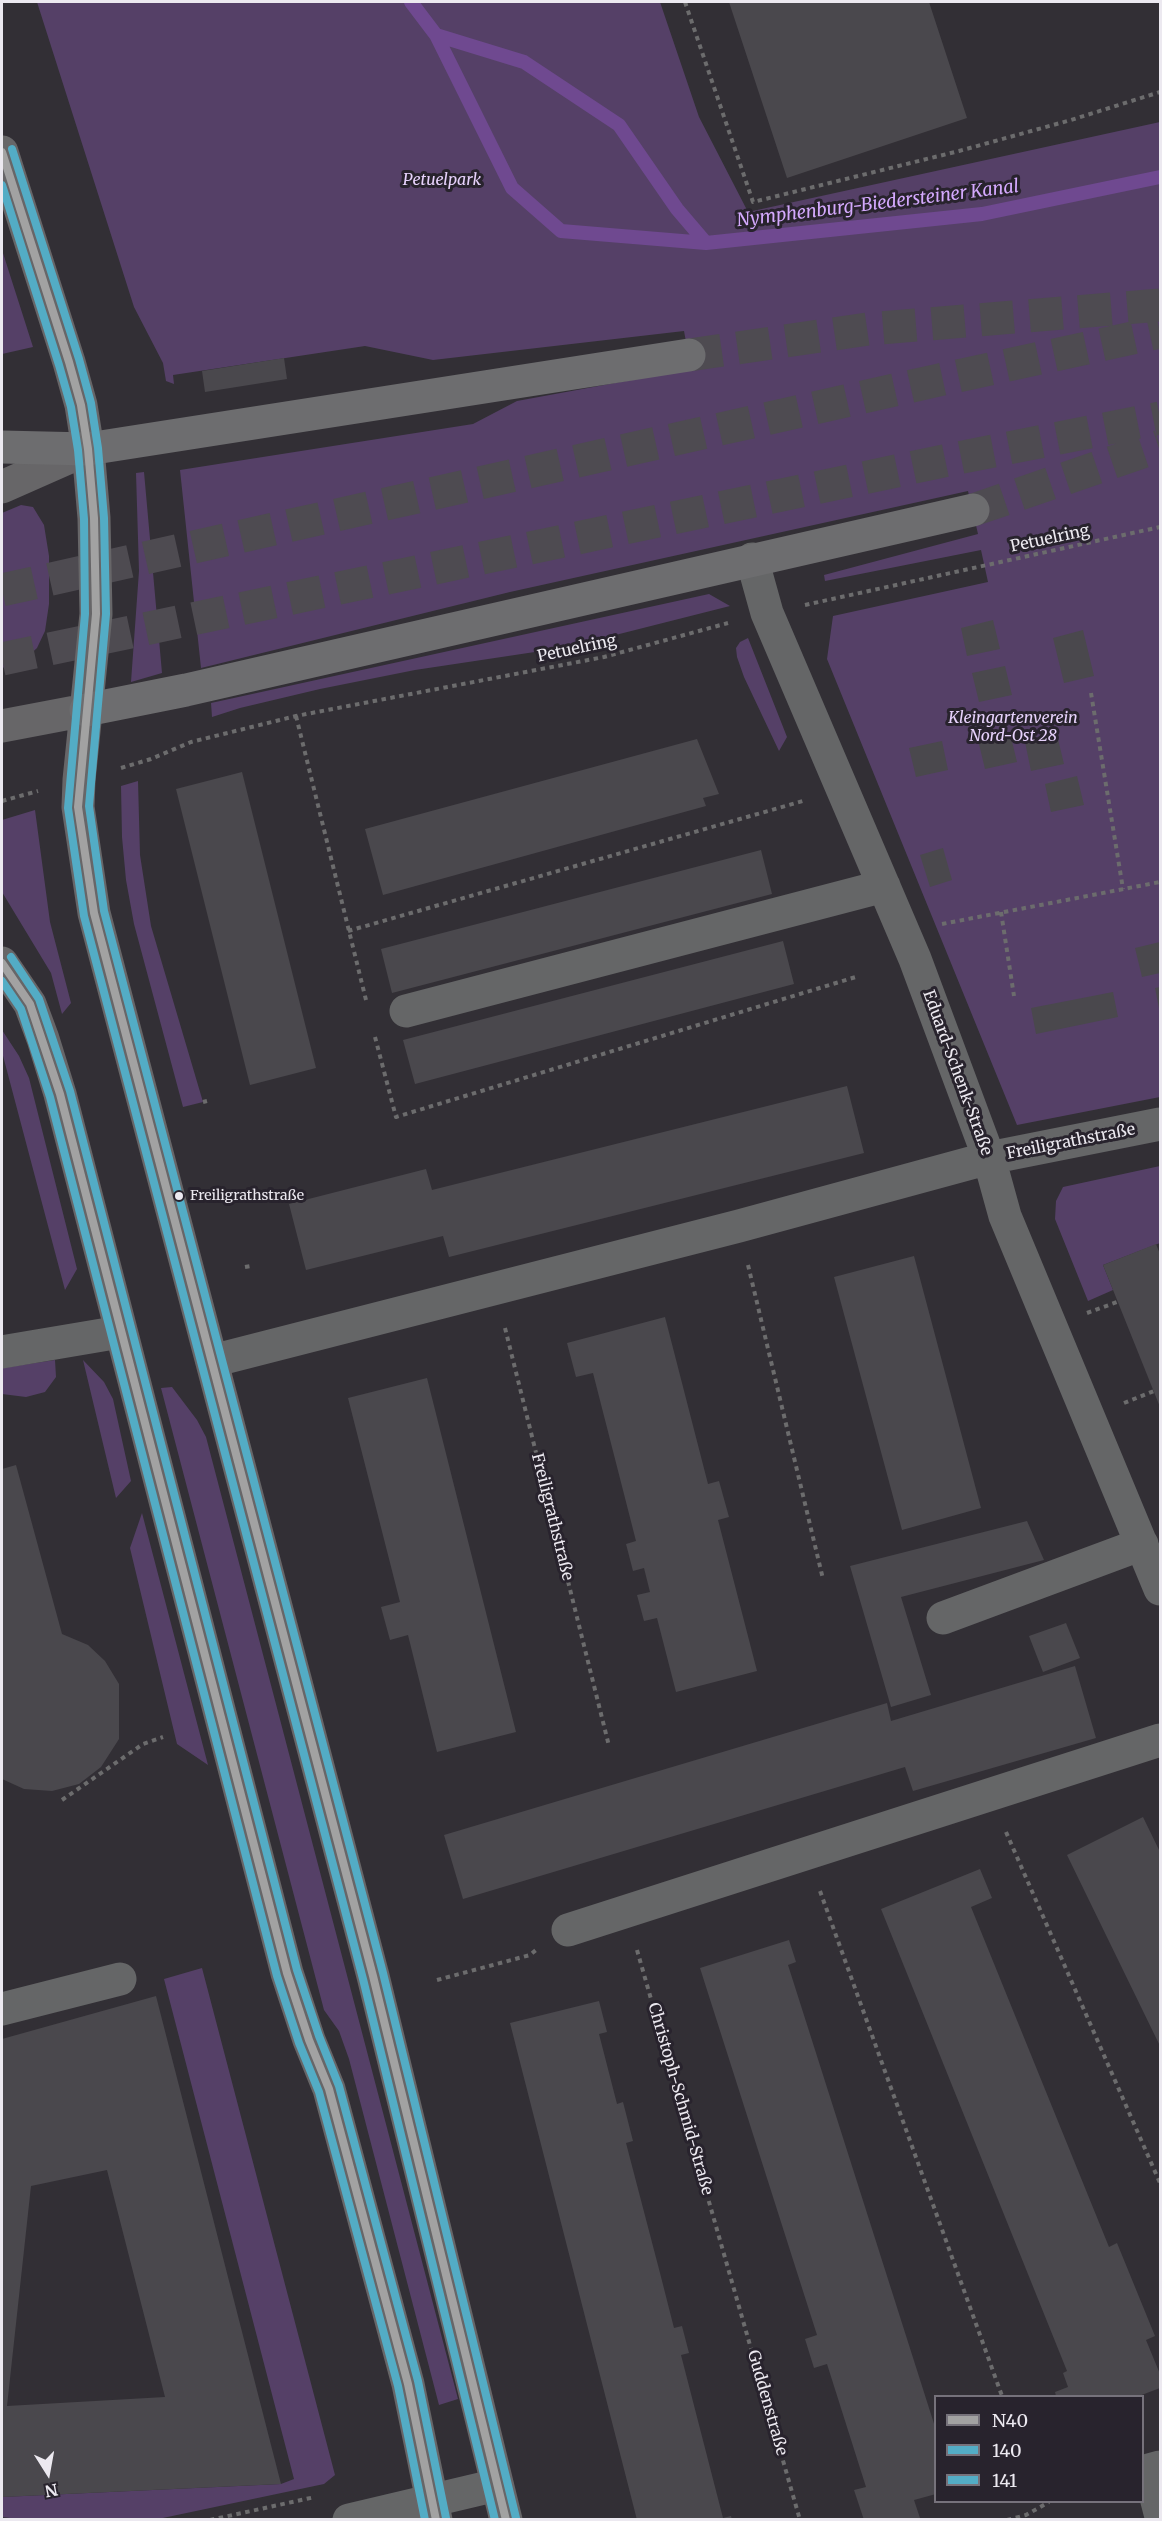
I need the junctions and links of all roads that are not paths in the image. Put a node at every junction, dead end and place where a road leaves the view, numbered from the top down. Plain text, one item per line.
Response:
1 (2, 152) edge
2 (689, 355) tunnel mouth
3 (2, 447) edge
4 (88, 448) junction
5 (2, 487) edge
6 (973, 510) tunnel mouth
7 (752, 559) junction
8 (86, 710) junction
9 (2, 726) edge
10 (884, 886) junction
11 (2, 963) edge
12 (406, 1011) dead end
13 (1161, 1124) edge
14 (989, 1158) junction
15 (120, 1332) junction
16 (2, 1352) edge
17 (212, 1361) junction
18 (1142, 1544) junction
19 (1161, 1588) edge
20 (943, 1618) dead end
21 (1161, 1740) edge
22 (568, 1930) road end
23 (120, 1978) dead end
24 (2, 2009) edge
25 (1151, 2470) edge
26 (497, 2485) junction
27 (434, 2510) edge
28 (1161, 2513) edge
29 (349, 2520) edge
30 (506, 2520) edge

1 - 4 main road
2 - 4 highway
3 - 4 highway
4 - 5 main road
4 - 8 main road
6 - 7 highway
7 - 8 highway
7 - 10 street, Eduard-Schenk-Straße
8 - 9 main road
8 - 17 main road
10 - 12 street
10 - 14 street, Eduard-Schenk-Straße
11 - 15 main road
13 - 14 street, Freiligrathstraße
14 - 17 street, Freiligrathstraße
14 - 18 street, Eduard-Schenk-Straße
15 - 16 street
15 - 27 main road
17 - 26 main road
18 - 19 street, Eduard-Schenk-Straße
18 - 20 street
21 - 22 street
23 - 24 street
25 - 28 street
26 - 27 street
26 - 30 main road
27 - 29 street

